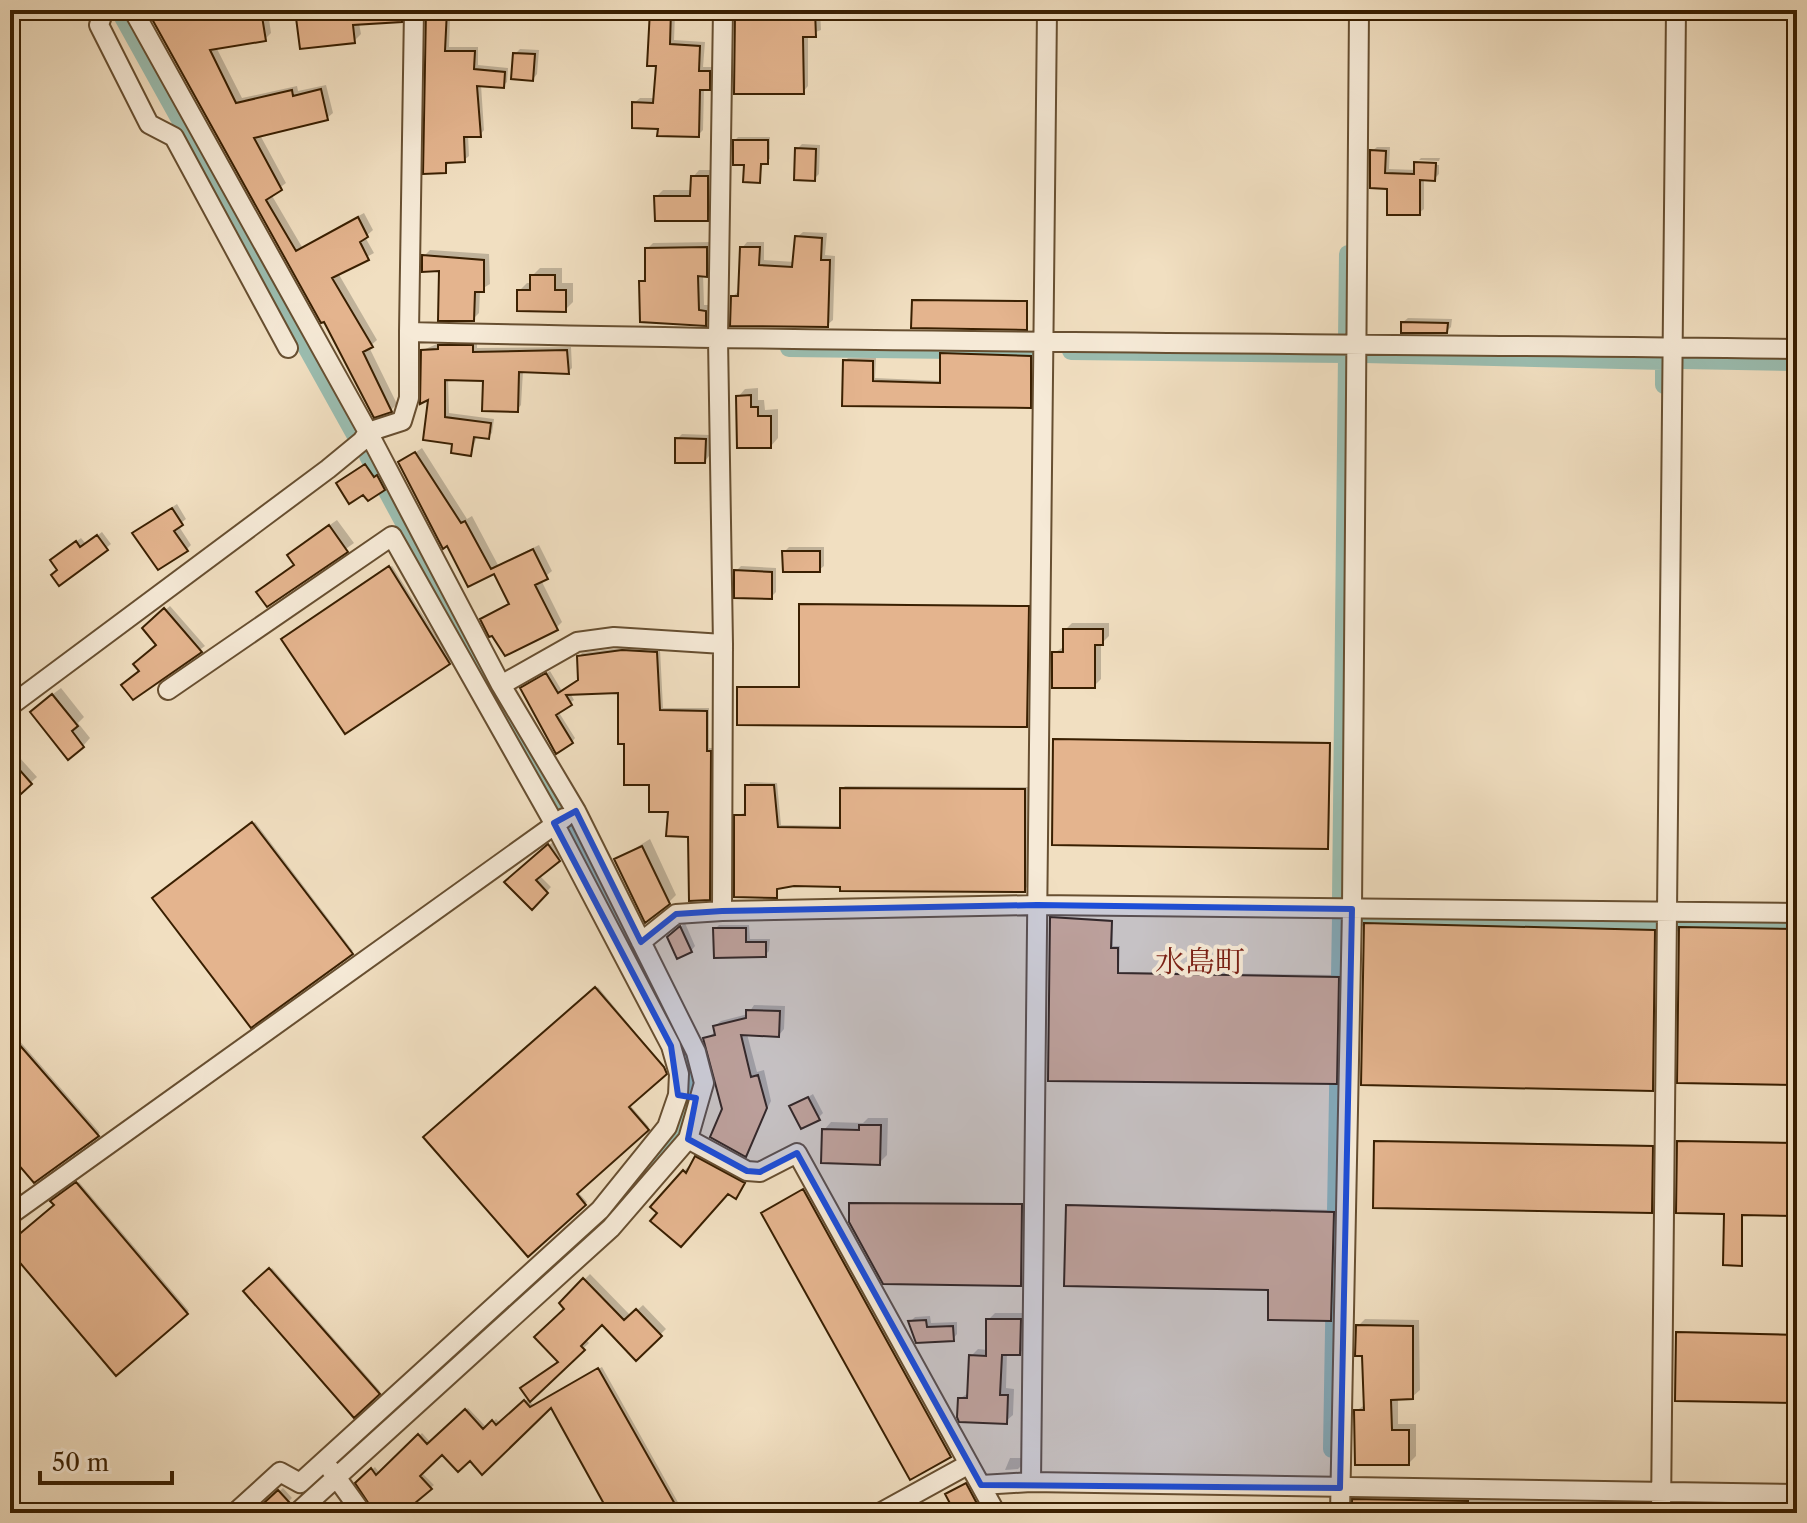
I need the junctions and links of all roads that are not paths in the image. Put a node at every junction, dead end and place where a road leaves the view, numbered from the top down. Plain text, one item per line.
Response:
1 (104, 10) edge
2 (133, 10) edge
3 (414, 10) edge
4 (723, 10) edge
5 (1047, 10) edge
6 (1359, 10) edge
7 (1676, 10) edge
8 (409, 332) junction
9 (718, 339) junction
10 (1043, 339) junction
11 (1355, 342) junction
12 (1673, 347) junction
13 (288, 348) dead end
14 (1797, 349) edge
15 (368, 432) junction
16 (723, 644) junction
17 (501, 685) junction
18 (168, 690) dead end
19 (10, 706) edge
20 (576, 811) junction
21 (554, 823) junction
22 (1037, 905) junction
23 (1352, 909) junction
24 (722, 911) junction
25 (1668, 912) junction
26 (1797, 913) edge
27 (641, 942) junction
28 (686, 1096) junction
29 (697, 1117) junction
30 (688, 1139) junction
31 (10, 1215) edge
32 (969, 1464) junction
33 (331, 1471) junction
34 (1031, 1482) junction
35 (981, 1485) junction
36 (1340, 1488) junction
37 (1661, 1491) junction
38 (1797, 1494) edge
39 (235, 1513) edge
40 (297, 1513) edge
41 (362, 1513) edge
42 (880, 1513) edge
43 (996, 1513) edge
44 (1340, 1513) edge
45 (1661, 1513) edge

1 - 13 street
2 - 15 street
3 - 8 street
4 - 9 street
5 - 10 street
6 - 11 street
7 - 12 street
8 - 9 street
8 - 15 street
9 - 10 street
9 - 16 street
10 - 11 street
10 - 22 street
11 - 12 street
11 - 23 street
12 - 14 street
12 - 25 street
15 - 17 street
15 - 19 street
16 - 17 street
16 - 24 street
17 - 20 street
18 - 21 street
20 - 21 street
20 - 27 street
21 - 28 street
21 - 31 street
22 - 23 street
22 - 24 street
22 - 34 street
23 - 25 street
23 - 36 street
24 - 27 street
25 - 26 street
25 - 37 street
27 - 29 street
28 - 29 street
28 - 33 street
29 - 30 street
30 - 32 street
30 - 33 street
32 - 35 street
32 - 42 street
33 - 39 street
33 - 40 street
33 - 41 street
34 - 35 street
34 - 36 street
35 - 43 street
36 - 37 street
36 - 44 street
37 - 38 street
37 - 45 street

